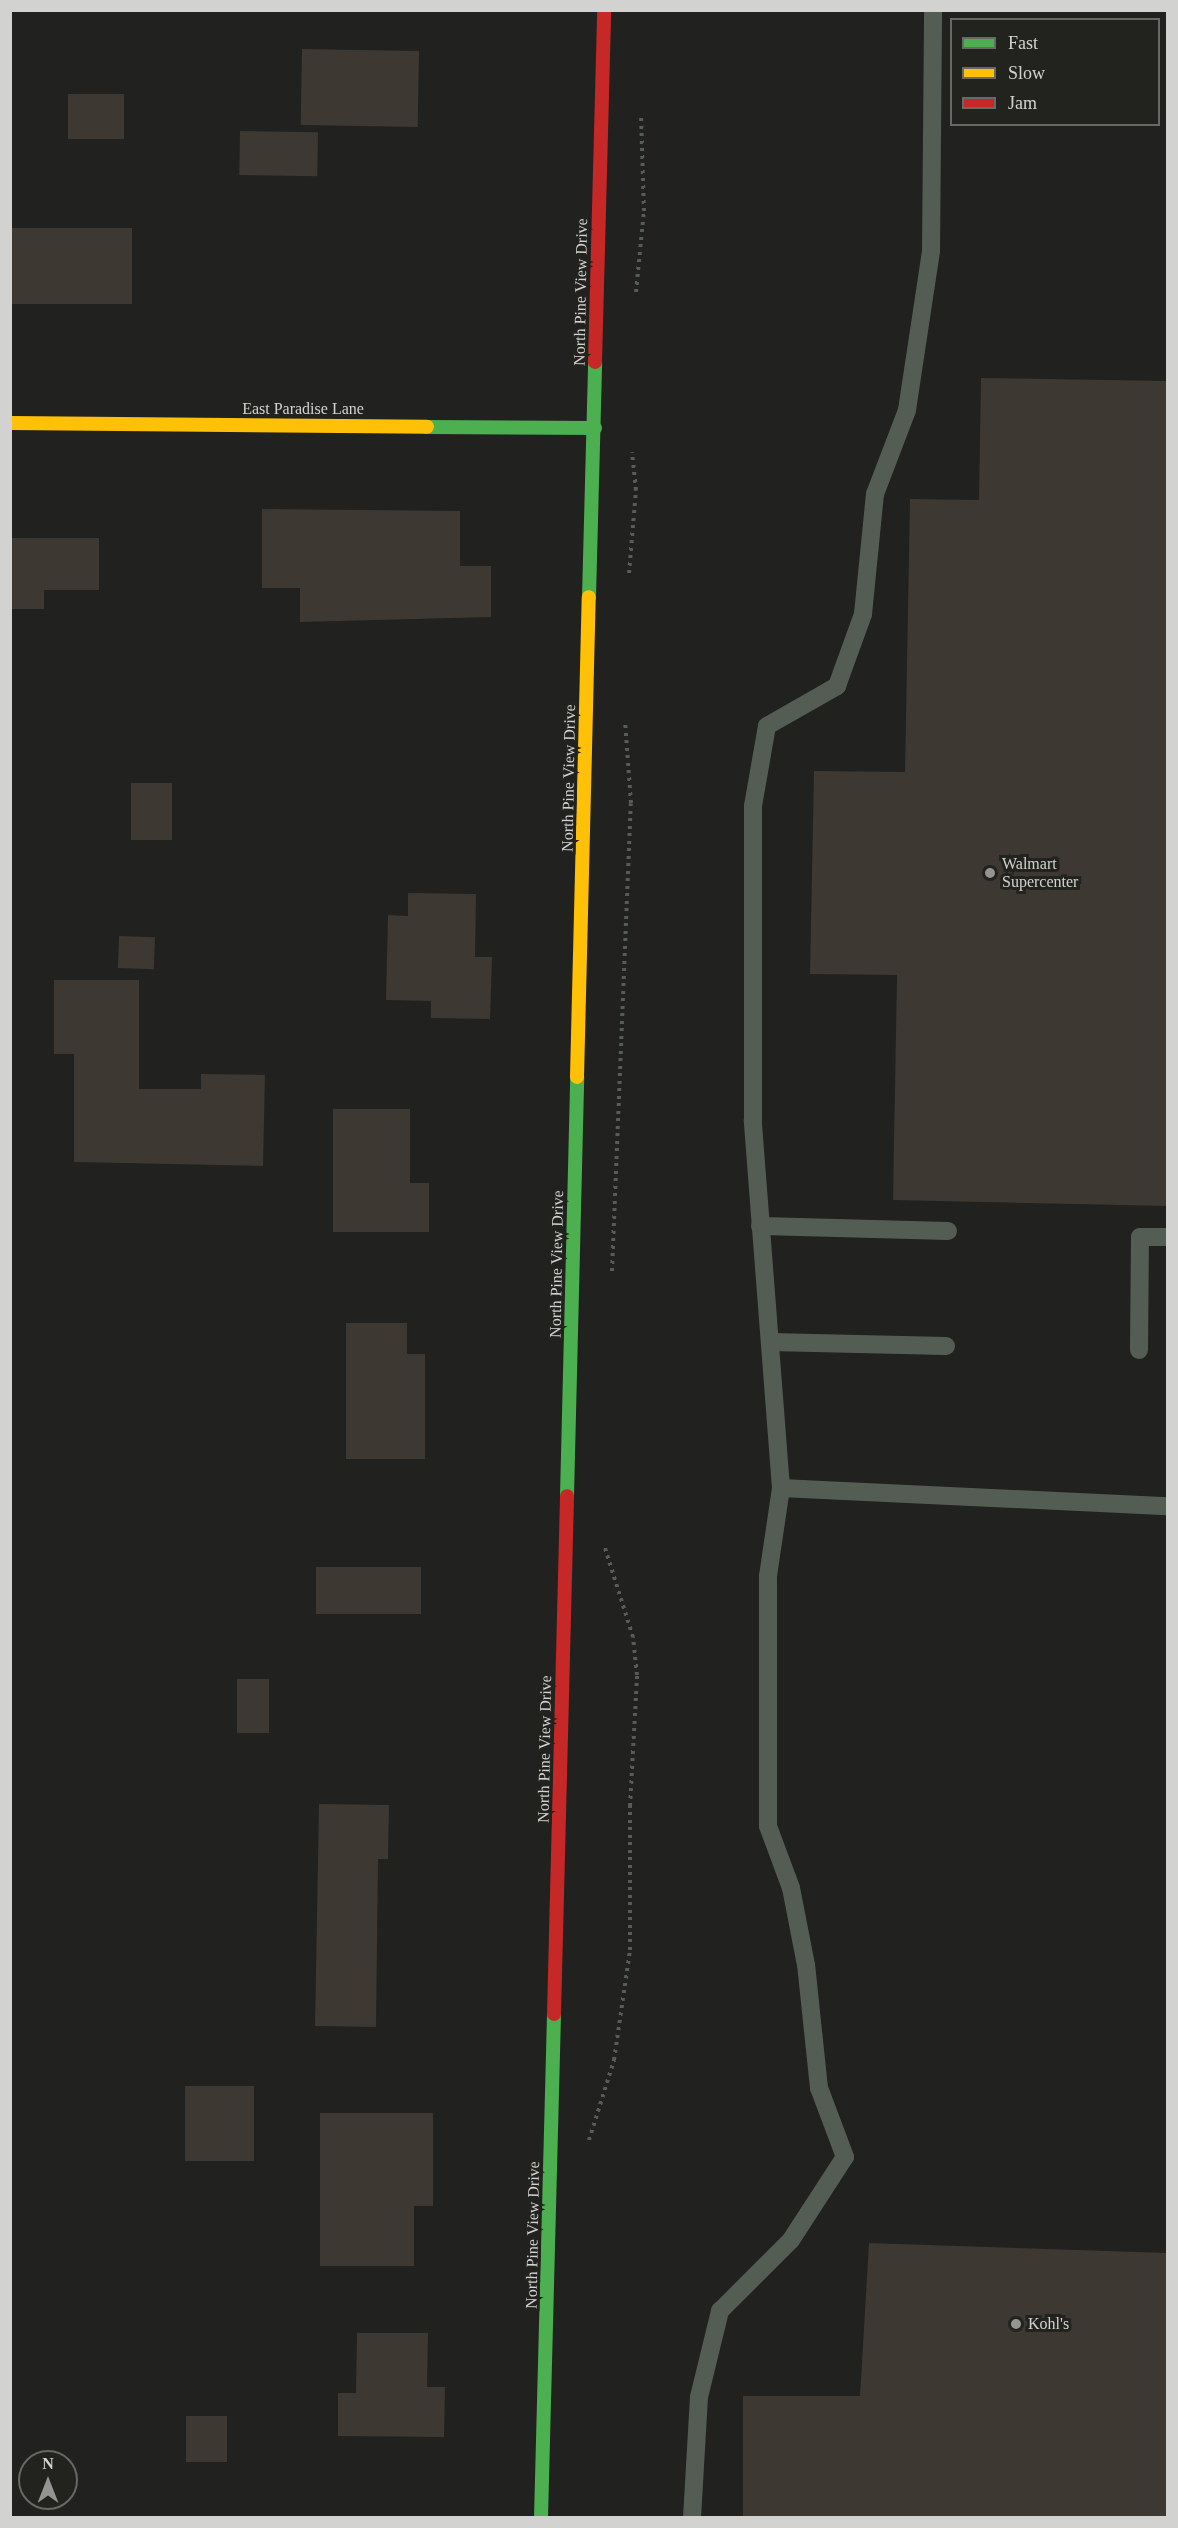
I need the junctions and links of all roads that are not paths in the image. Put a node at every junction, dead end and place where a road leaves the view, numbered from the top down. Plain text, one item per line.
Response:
1 (604, 10) edge
2 (933, 10) edge
3 (10, 423) edge
4 (595, 428) junction
5 (760, 1226) junction
6 (948, 1231) dead end
7 (1167, 1237) edge
8 (770, 1342) junction
9 (946, 1346) dead end
10 (1139, 1350) dead end
11 (781, 1488) junction
12 (1167, 1506) edge
13 (541, 2517) edge
14 (692, 2517) edge

1 - 4 street, North Pine View Drive
2 - 5 lane
3 - 4 street, East Paradise Lane
4 - 13 street, North Pine View Drive
5 - 6 lane
5 - 8 lane
7 - 10 lane
8 - 9 lane
8 - 11 lane
11 - 12 lane
11 - 14 lane

